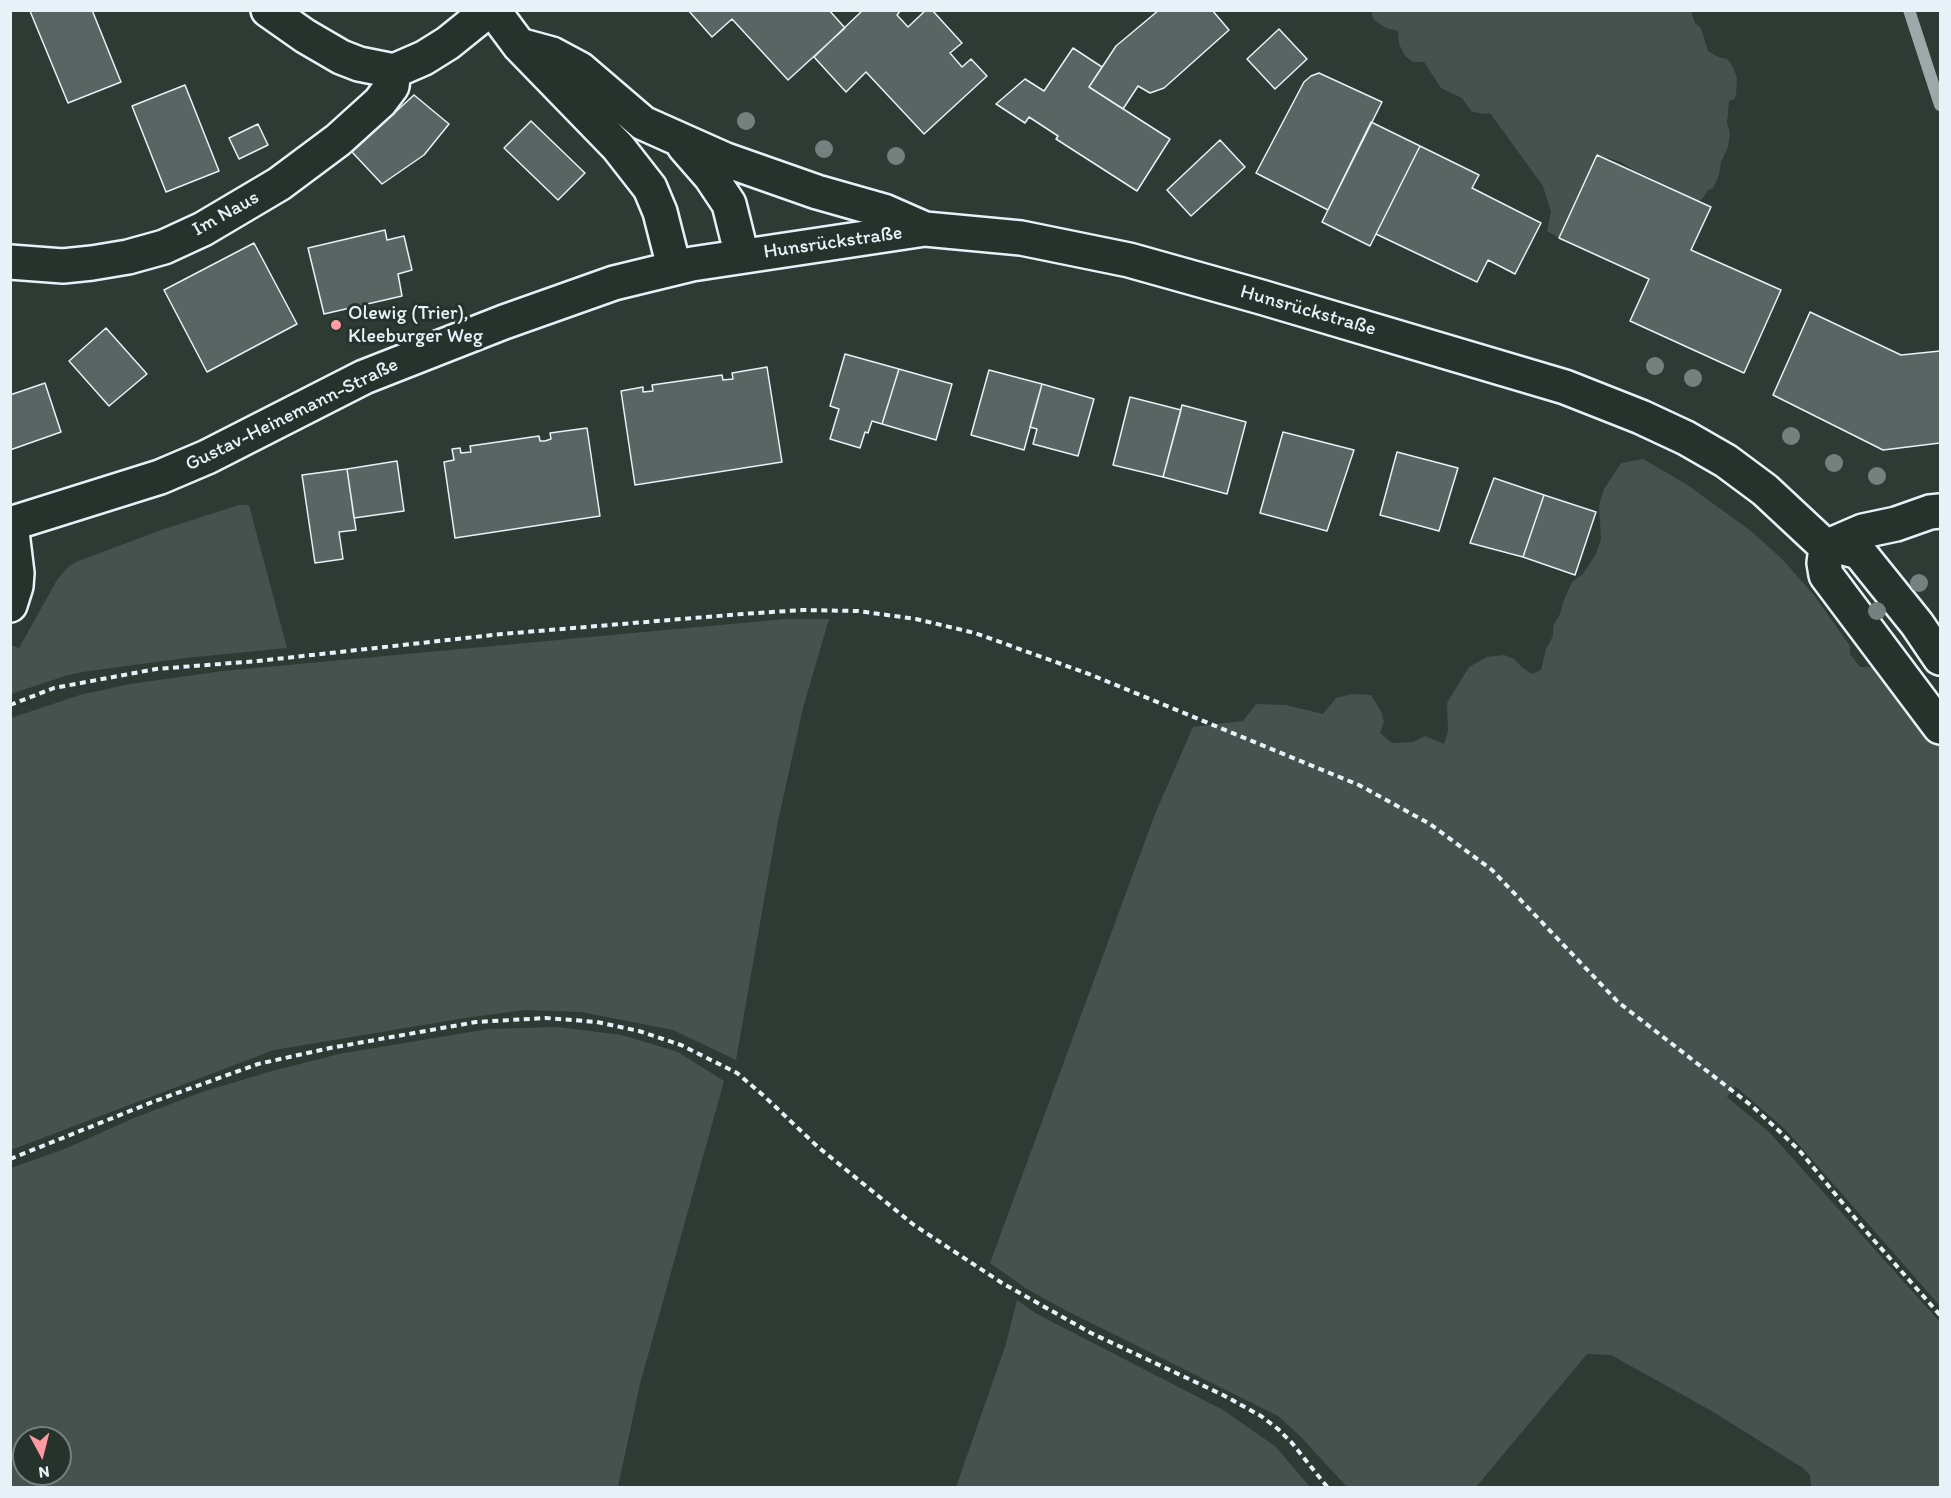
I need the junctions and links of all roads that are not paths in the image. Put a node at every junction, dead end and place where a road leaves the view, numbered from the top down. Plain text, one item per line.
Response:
1 (268, 10) edge
2 (491, 10) edge
3 (519, 45) junction
4 (394, 71) junction
5 (677, 138) junction
6 (925, 229) junction
7 (742, 256) junction
8 (10, 262) edge
9 (674, 267) junction
10 (1941, 511) edge
11 (11, 524) edge
12 (1826, 547) junction
13 (10, 605) edge
14 (1941, 657) edge
15 (1941, 727) edge

1 - 4 main road
2 - 3 main road
2 - 4 main road
3 - 5 main road, Hunsrückstraße
3 - 9 main road
4 - 8 main road, Im Naus
5 - 6 main road
5 - 7 main road, Hunsrückstraße
6 - 7 main road, Hunsrückstraße
6 - 12 main road, Hunsrückstraße
7 - 9 main road, Hunsrückstraße
9 - 11 main road, Gustav-Heinemann-Straße
10 - 12 main road
11 - 13 main road
12 - 14 main road
12 - 15 main road

